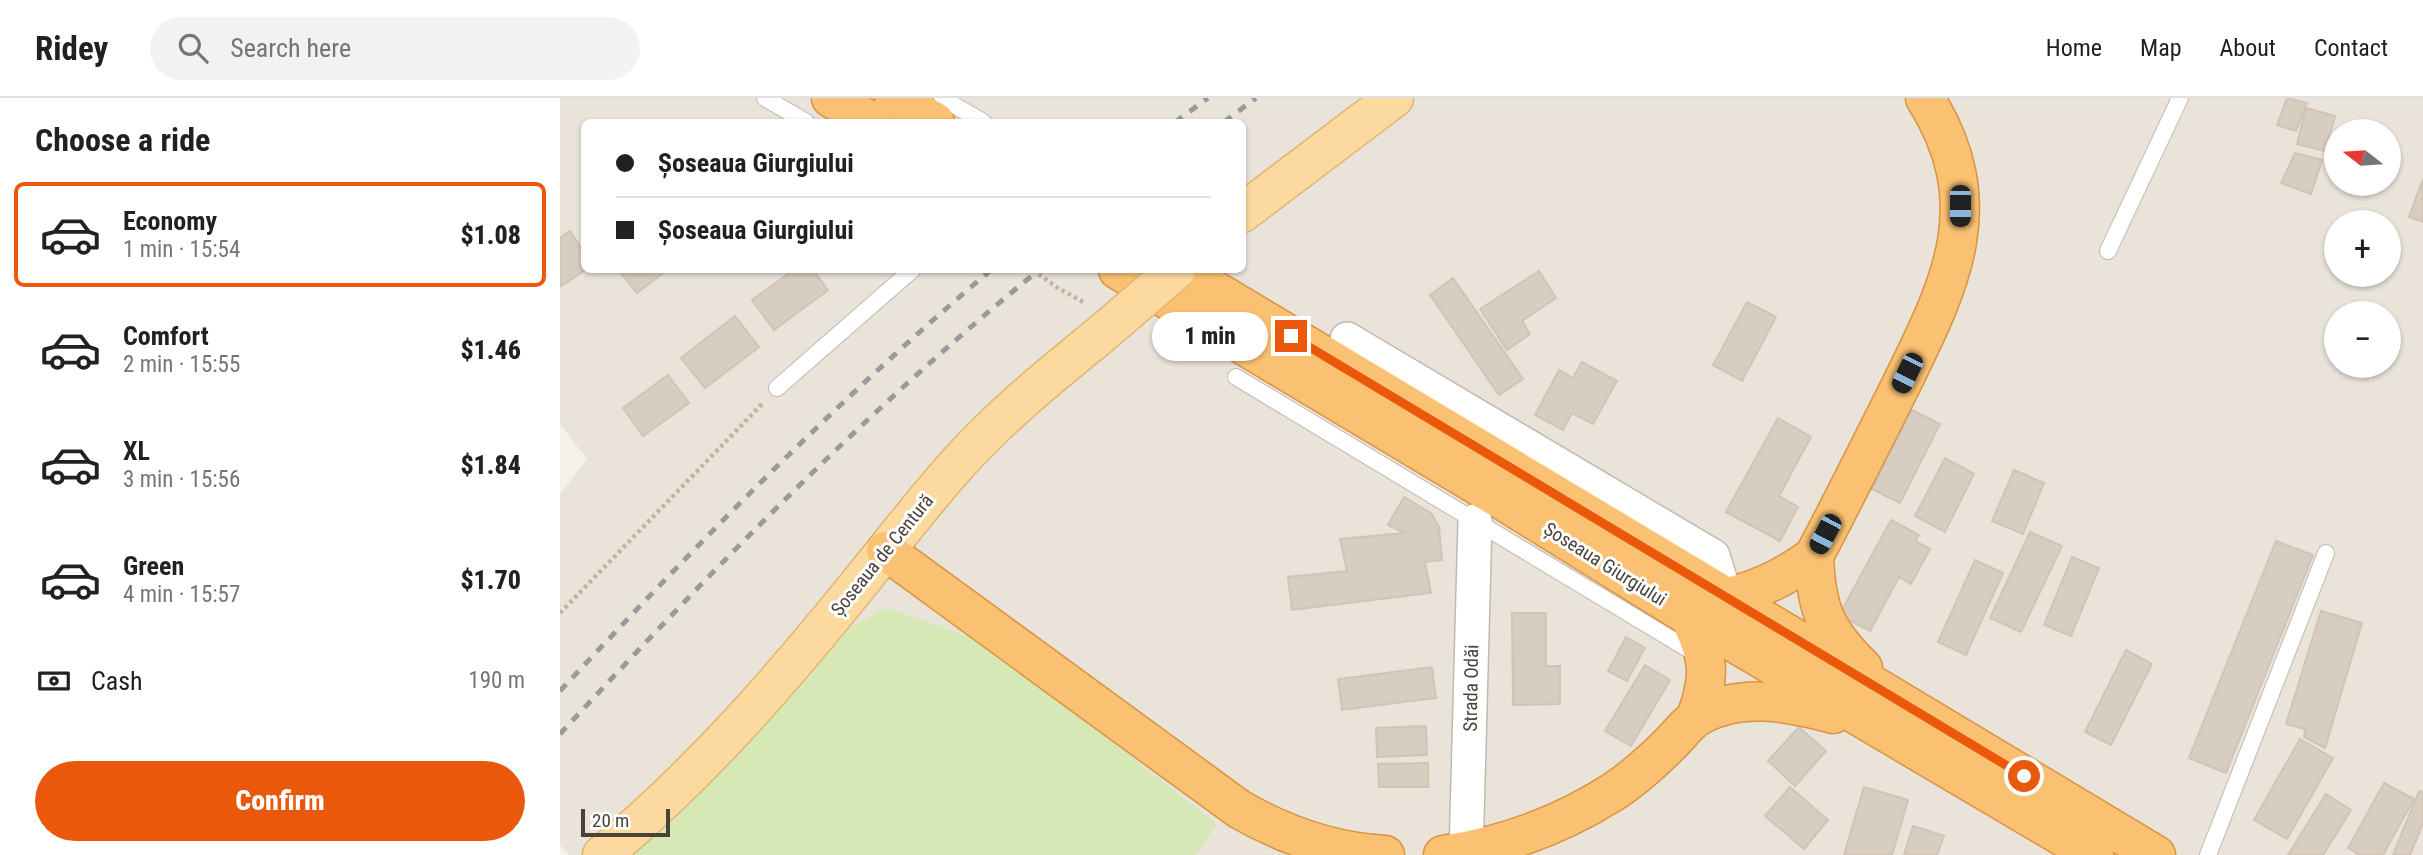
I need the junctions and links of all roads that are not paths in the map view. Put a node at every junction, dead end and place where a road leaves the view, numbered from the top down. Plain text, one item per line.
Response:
1 (765, 98) edge
2 (831, 98) edge
3 (894, 98) edge
4 (942, 98) edge
5 (1394, 98) edge
6 (1925, 98) edge
7 (2180, 98) edge
8 (801, 119) edge
9 (868, 119) edge
10 (930, 119) edge
11 (978, 119) edge
12 (1246, 210) edge
13 (2108, 251) dead end
14 (909, 273) edge
15 (1123, 273) edge
16 (1175, 273) edge
17 (1184, 273) edge
18 (1347, 339) dead end
19 (1236, 377) dead end
20 (777, 388) road end
21 (1475, 521) junction
22 (886, 551) junction
23 (2326, 553) dead end
24 (1814, 556) junction
25 (1726, 598) junction
26 (1689, 616) junction
27 (1706, 660) junction
28 (1883, 711) junction
29 (1696, 717) junction
30 (1459, 854) edge
31 (601, 855) edge
32 (1385, 855) edge
33 (2094, 855) edge
34 (2157, 855) edge
35 (2208, 855) edge

1 - 8 lane
2 - 9 highway
3 - 10 highway
4 - 11 lane
5 - 12 main road
6 - 24 highway
7 - 13 lane
14 - 20 lane
15 - 26 highway, Șoseaua Giurgiului
16 - 22 main road, Șoseaua de Centură, bridge
17 - 25 highway, Șoseaua Giurgiului
18 - 25 street
19 - 21 lane, Șoseaua Giurgiului
21 - 27 lane, Șoseaua Giurgiului
21 - 30 street, Strada Odăi
22 - 31 main road, Șoseaua de Centură
22 - 32 highway
23 - 35 lane
24 - 25 highway
24 - 28 highway
25 - 28 highway, Șoseaua Giurgiului
26 - 27 highway
26 - 28 highway, Șoseaua Giurgiului
27 - 29 highway
28 - 29 highway
28 - 33 highway, Șoseaua Giurgiului
28 - 34 highway, Șoseaua Giurgiului
29 - 30 highway

